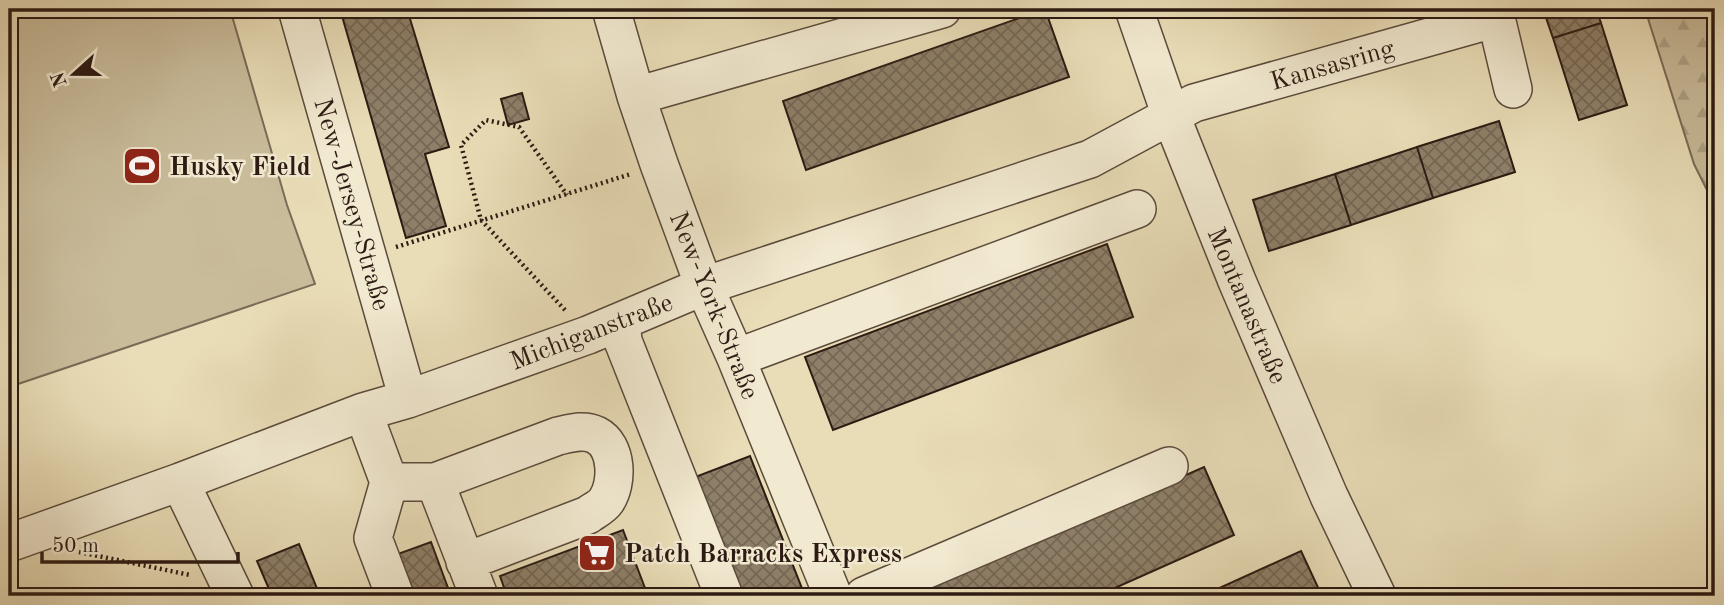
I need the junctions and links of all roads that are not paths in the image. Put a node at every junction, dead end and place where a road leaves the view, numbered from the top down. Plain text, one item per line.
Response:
1 (297, 9) edge
2 (611, 9) edge
3 (942, 9) edge
4 (1134, 9) edge
5 (1495, 13) edge
6 (1513, 89) dead end
7 (636, 96) junction
8 (1171, 116) junction
9 (1137, 209) dead end
10 (704, 286) junction
11 (621, 321) junction
12 (736, 358) junction
13 (408, 399) junction
14 (363, 412) junction
15 (1169, 466) dead end
16 (180, 482) junction
17 (389, 482) junction
18 (435, 482) junction
19 (9, 542) edge
20 (465, 562) junction
21 (233, 590) edge
22 (395, 596) edge
23 (479, 596) edge
24 (724, 596) edge
25 (833, 596) edge
26 (864, 596) edge
27 (1377, 596) edge

1 - 13 street, New-Jersey-Straße
2 - 7 street, New-York-Straße
3 - 7 street
4 - 8 street, Montanastraße
5 - 6 street, Kansasring
5 - 8 street, Kansasring
7 - 10 street, New-York-Straße
8 - 10 street, Michiganstraße
8 - 27 street, Montanastraße
9 - 12 street
10 - 11 street, Michiganstraße
10 - 12 street, New-York-Straße
11 - 13 street, Michiganstraße
11 - 24 street
12 - 25 street, New-York-Straße
13 - 14 street, Michiganstraße
14 - 16 street, Michiganstraße
14 - 17 street
15 - 26 street
16 - 19 street, Michiganstraße
16 - 21 street
17 - 18 street
17 - 22 street
18 - 20 street
18 - 20 street
20 - 23 street

